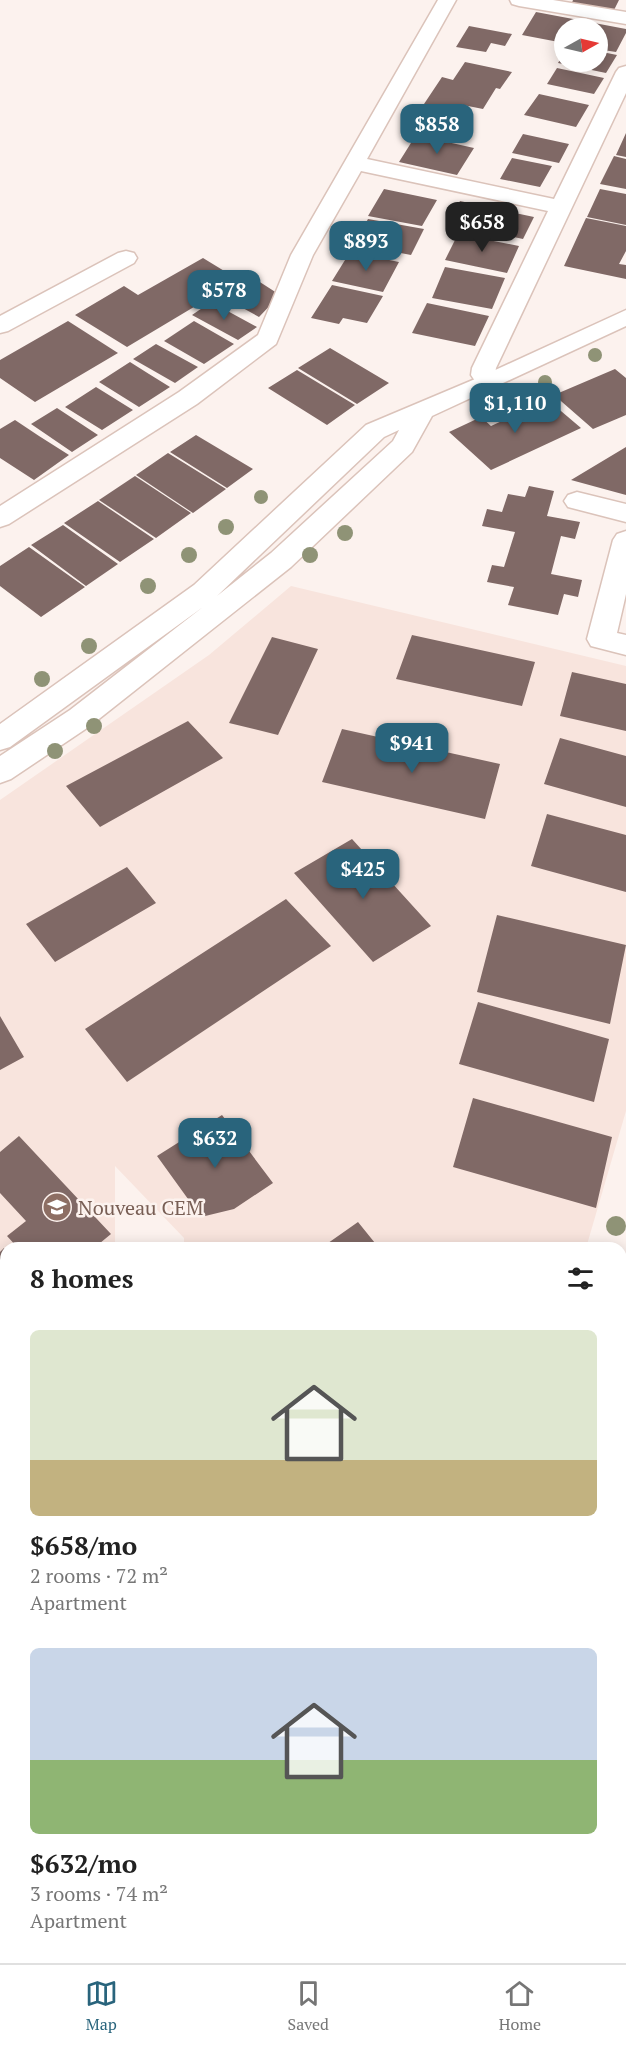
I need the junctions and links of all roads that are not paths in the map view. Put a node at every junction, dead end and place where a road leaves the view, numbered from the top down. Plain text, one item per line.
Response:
1 (447, 0) edge
2 (519, 0) edge
3 (626, 18) edge
4 (626, 72) edge
5 (354, 163) junction
6 (560, 207) junction
7 (126, 258) dead end
8 (626, 317) edge
9 (0, 326) edge
10 (489, 382) junction
11 (423, 410) junction
12 (577, 501) dead end
13 (626, 513) edge
14 (0, 518) edge
15 (626, 540) edge
16 (626, 645) edge
17 (0, 740) edge
18 (0, 771) edge

1 - 5 street
2 - 3 street
4 - 6 street
5 - 6 street
5 - 14 street
6 - 10 street
7 - 9 street
8 - 10 street
10 - 11 street
11 - 17 street
11 - 18 street
12 - 13 street
15 - 16 street

